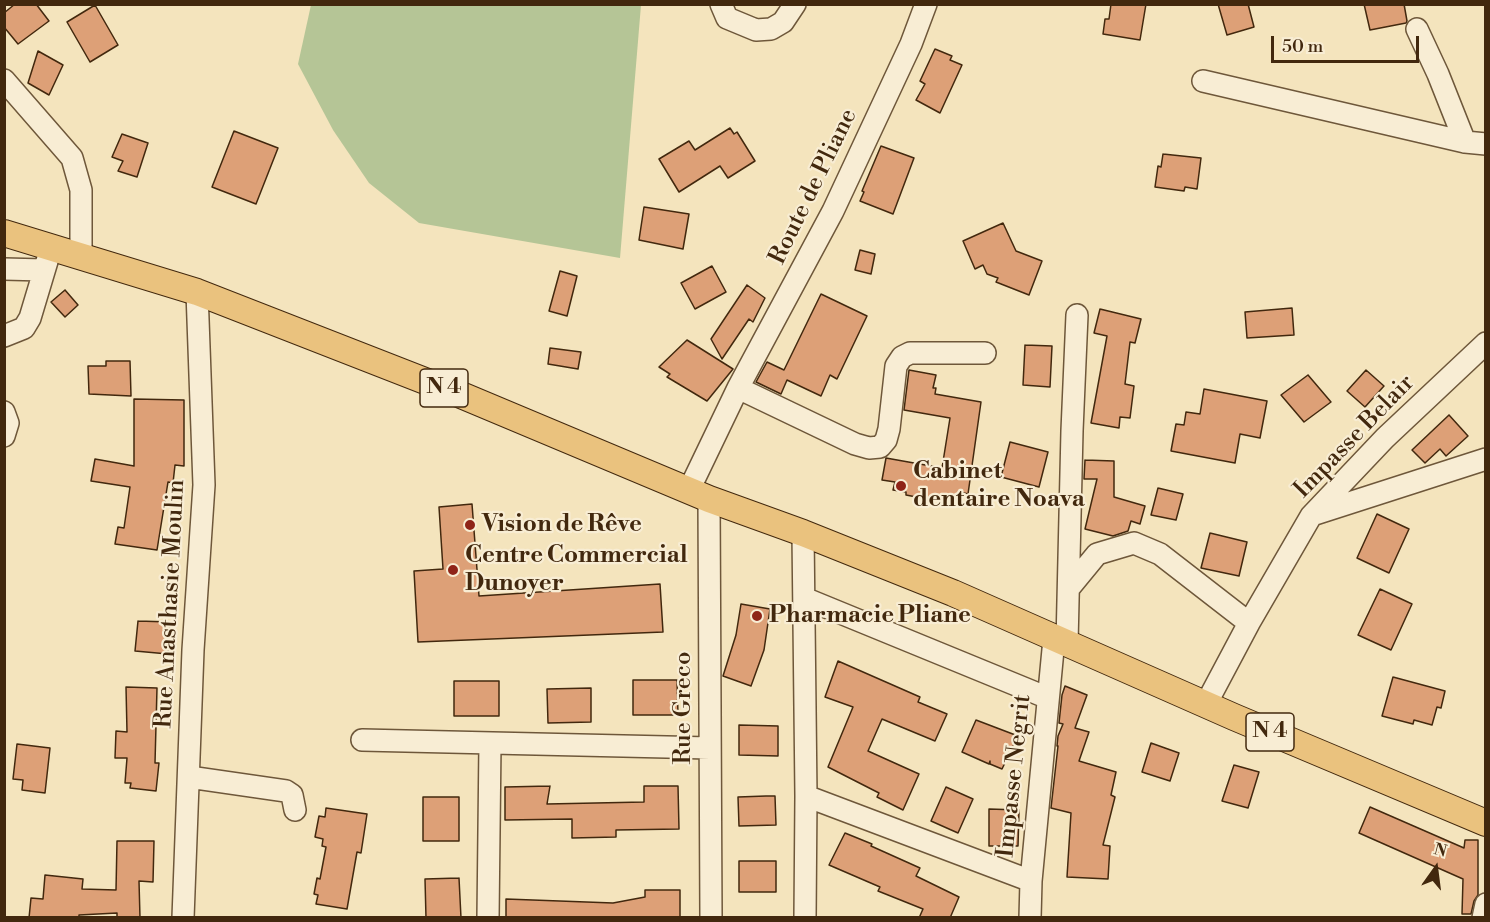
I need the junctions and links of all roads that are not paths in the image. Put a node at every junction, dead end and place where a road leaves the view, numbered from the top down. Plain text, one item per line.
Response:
1 (721, 4) edge
2 (795, 4) edge
3 (926, 4) edge
4 (1417, 29) dead end
5 (4, 80) edge
6 (1203, 81) dead end
7 (1475, 143) edge
8 (4, 233) edge
9 (81, 258) junction
10 (48, 259) junction
11 (4, 269) edge
12 (196, 292) junction
13 (1077, 315) dead end
14 (4, 336) edge
15 (1485, 343) edge
16 (985, 353) dead end
17 (738, 388) junction
18 (4, 412) edge
19 (4, 436) edge
20 (1485, 459) edge
21 (699, 495) junction
22 (1311, 516) junction
23 (803, 533) junction
24 (1069, 588) junction
25 (804, 598) junction
26 (1250, 623) junction
27 (1061, 641) junction
28 (1048, 698) junction
29 (1206, 704) junction
30 (362, 740) dead end
31 (490, 743) junction
32 (710, 748) junction
33 (189, 777) junction
34 (806, 796) junction
35 (295, 810) dead end
36 (1485, 823) edge
37 (1031, 881) junction
38 (1485, 904) edge
39 (183, 918) edge
40 (488, 918) edge
41 (711, 918) edge
42 (805, 918) edge
43 (1030, 918) edge
44 (1483, 918) edge

1 - 2 street
3 - 17 street, Route de Pliane
4 - 7 street
5 - 9 street
6 - 7 street
8 - 10 main road, N 4
9 - 10 main road, N 4
9 - 12 main road, N 4
10 - 11 street
10 - 14 street
12 - 21 main road, N 4
12 - 33 street, Rue Anasthasie Moulin
13 - 24 street, Impasse Negrit
15 - 22 street, Impasse Belair
16 - 17 street
17 - 21 street, Route de Pliane
18 - 19 street
20 - 22 street
21 - 23 main road, N 4
21 - 32 street, Rue Greco
22 - 26 street, Impasse Belair
23 - 25 street
23 - 27 main road, N 4
24 - 26 street
24 - 27 street, Impasse Negrit
25 - 28 street
25 - 34 street
26 - 29 street, Impasse Belair
27 - 28 street, Impasse Negrit
27 - 29 main road, N 4
28 - 37 street, Impasse Negrit
29 - 36 main road, N 4
30 - 31 street
31 - 32 street
31 - 40 street
32 - 41 street, Rue Greco
33 - 35 street
33 - 39 street, Rue Anasthasie Moulin
34 - 37 street
34 - 42 street
37 - 43 street, Impasse Negrit
38 - 44 street

